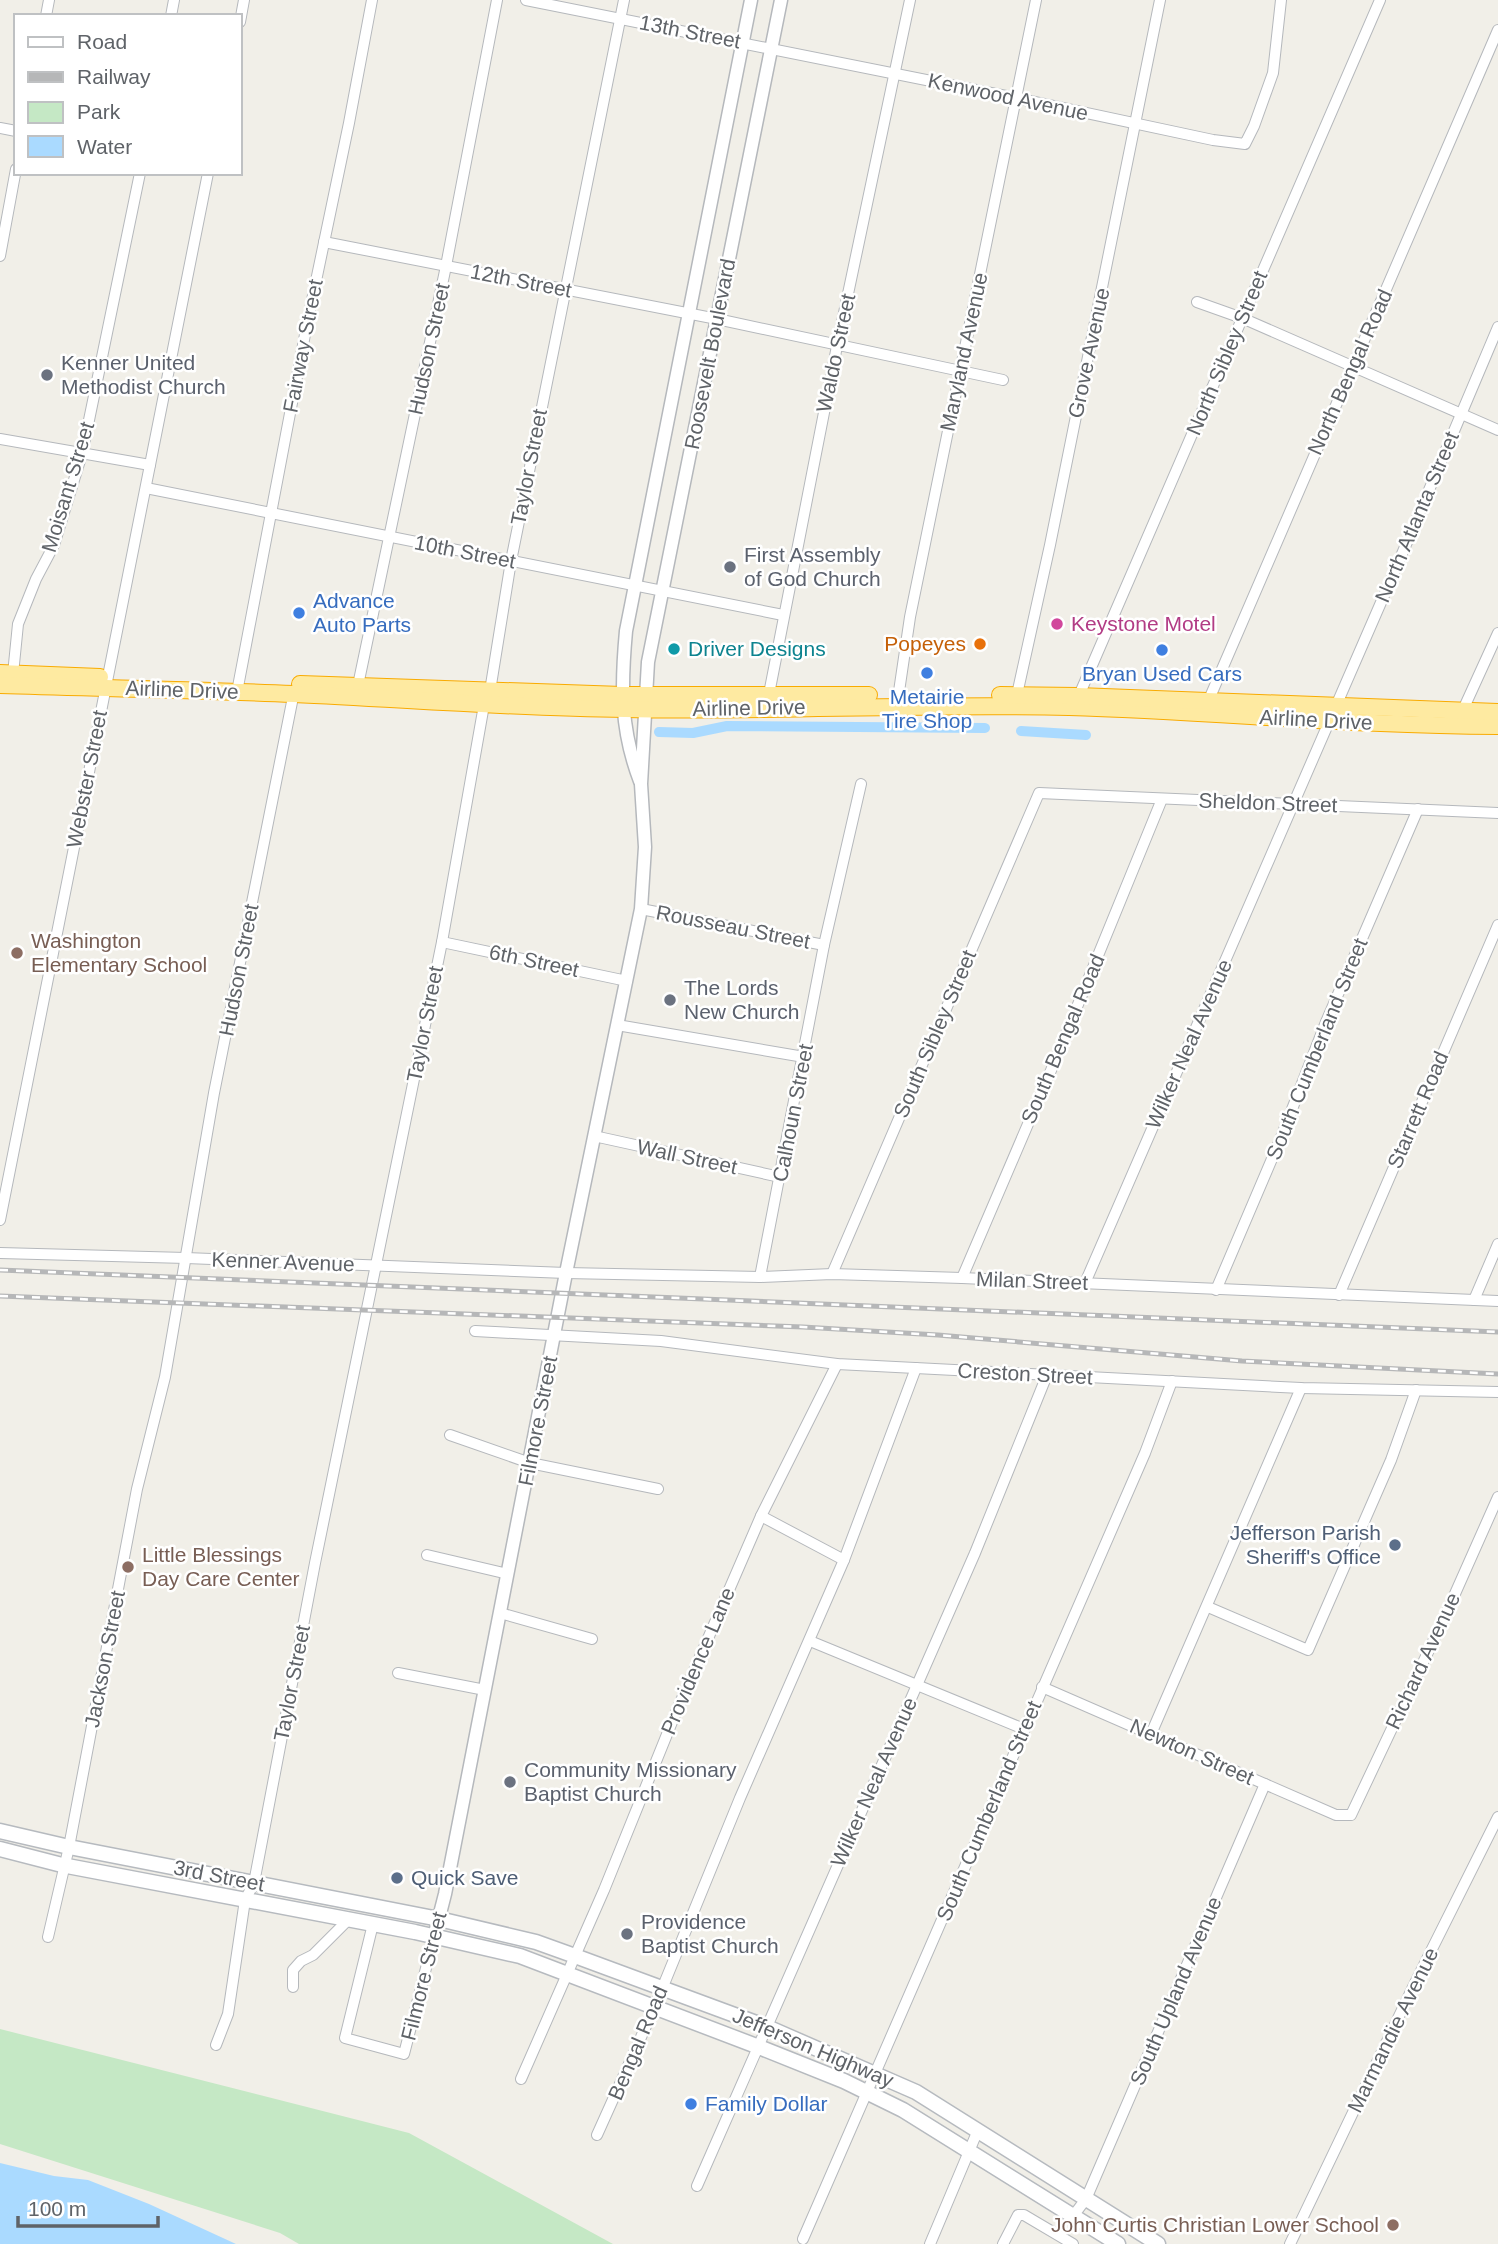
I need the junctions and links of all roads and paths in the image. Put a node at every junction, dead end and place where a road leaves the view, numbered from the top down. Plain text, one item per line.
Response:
1 (372, 0) edge
2 (497, 0) edge
3 (526, 0) edge
4 (624, 0) edge
5 (751, 0) edge
6 (782, 0) edge
7 (910, 0) edge
8 (1036, 0) edge
9 (1160, 0) edge
10 (1281, 0) edge
11 (1380, 0) edge
12 (620, 19) junction
13 (1498, 30) edge
14 (743, 43) junction
15 (772, 48) junction
16 (894, 73) junction
17 (1016, 98) junction
18 (1135, 123) junction
19 (15, 175) edge
20 (140, 175) edge
21 (208, 175) edge
22 (324, 242) junction
23 (0, 256) edge
24 (446, 266) junction
25 (564, 290) junction
26 (1197, 302) dead end
27 (687, 314) junction
28 (1242, 318) junction
29 (717, 319) junction
30 (1498, 327) edge
31 (837, 346) junction
32 (1352, 366) junction
33 (960, 371) junction
34 (1003, 380) dead end
35 (1460, 414) junction
36 (1498, 430) edge
37 (0, 439) edge
38 (82, 454) junction
39 (150, 465) junction
40 (146, 488) junction
41 (270, 513) junction
42 (390, 537) junction
43 (511, 561) junction
44 (634, 585) junction
45 (663, 591) junction
46 (783, 615) junction
47 (1498, 633) edge
48 (7, 673) edge
49 (106, 682) junction
50 (0, 685) edge
51 (238, 687) junction
52 (294, 689) junction
53 (357, 692) junction
54 (487, 698) junction
55 (897, 700) junction
56 (1016, 701) junction
57 (1076, 701) junction
58 (622, 702) junction
59 (645, 702) junction
60 (767, 702) junction
61 (1335, 706) junction
62 (1206, 708) junction
63 (1498, 712) edge
64 (1462, 718) junction
65 (1328, 722) junction
66 (1498, 726) edge
67 (641, 784) junction
68 (861, 784) dead end
69 (1039, 793) joint
70 (1162, 799) junction
71 (1293, 805) junction
72 (1418, 809) junction
73 (1498, 813) edge
74 (641, 909) junction
75 (1498, 925) edge
76 (442, 942) junction
77 (824, 945) junction
78 (626, 981) junction
79 (617, 1025) junction
80 (804, 1057) junction
81 (594, 1136) junction
82 (780, 1177) junction
83 (0, 1220) edge
84 (1498, 1244) edge
85 (0, 1253) edge
86 (186, 1258) junction
87 (377, 1265) junction
88 (566, 1273) junction
89 (832, 1275) junction
90 (760, 1277) junction
91 (962, 1278) junction
92 (1085, 1283) junction
93 (1216, 1290) junction
94 (1339, 1295) junction
95 (1474, 1300) junction
96 (1498, 1301) edge
97 (475, 1331) dead end
98 (554, 1335) junction
99 (837, 1364) junction
100 (916, 1368) junction
101 (1047, 1375) junction
102 (1172, 1381) junction
103 (1301, 1388) junction
104 (1416, 1390) junction
105 (1498, 1392) edge
106 (450, 1435) dead end
107 (530, 1463) junction
108 (658, 1489) dead end
109 (1498, 1497) edge
110 (761, 1516) junction
111 (427, 1555) dead end
112 (844, 1560) junction
113 (508, 1574) junction
114 (1208, 1607) junction
115 (500, 1613) junction
116 (592, 1639) dead end
117 (810, 1641) junction
118 (398, 1673) dead end
119 (916, 1686) junction
120 (1042, 1686) junction
121 (485, 1690) junction
122 (1024, 1729) junction
123 (1151, 1734) junction
124 (1265, 1784) junction
125 (1342, 1815) joint
126 (1498, 1817) edge
127 (0, 1831) edge
128 (69, 1847) junction
129 (0, 1849) edge
130 (64, 1864) junction
131 (254, 1883) junction
132 (245, 1900) junction
133 (349, 1919) junction
134 (439, 1919) junction
135 (373, 1924) junction
136 (48, 1937) dead end
137 (434, 1937) junction
138 (575, 1956) junction
139 (568, 1973) junction
140 (293, 1987) dead end
141 (662, 1987) junction
142 (655, 2006) junction
143 (768, 2027) junction
144 (216, 2045) dead end
145 (759, 2047) junction
146 (875, 2074) junction
147 (521, 2080) dead end
148 (868, 2092) junction
149 (978, 2130) junction
150 (597, 2136) dead end
151 (971, 2151) junction
152 (696, 2186) dead end
153 (1086, 2199) junction
154 (1073, 2216) junction
155 (803, 2239) dead end
156 (930, 2244) edge
157 (1003, 2244) edge
158 (1073, 2244) edge
159 (1118, 2244) edge
160 (1158, 2244) edge
161 (1290, 2244) edge

1 - 22 street, Fairway Street
2 - 24 street, Hudson Street
3 - 12 street, 13th Street
4 - 12 street, Taylor Street
5 - 14 street, Roosevelt Boulevard
6 - 15 street, Roosevelt Boulevard
7 - 16 street, Waldo Street
8 - 17 street, Maryland Avenue
9 - 18 street, Grove Avenue
10 - 18 street, Kenwood Avenue
11 - 28 street, North Sibley Street
12 - 14 street, 13th Street
12 - 25 street, Taylor Street
13 - 32 street, North Bengal Road
14 - 15 street, 13th Street
14 - 27 street, Roosevelt Boulevard
15 - 16 street, Kenwood Avenue
15 - 29 street, Roosevelt Boulevard
16 - 17 street, Kenwood Avenue
16 - 31 street, Waldo Street
17 - 18 street, Kenwood Avenue
17 - 33 street, Maryland Avenue
18 - 56 street, Grove Avenue
19 - 23 street
20 - 38 street, Moisant Street
21 - 39 street, Webster Street
22 - 24 street, 12th Street
22 - 41 street, Fairway Street
24 - 25 street, 12th Street
24 - 42 street, Hudson Street
25 - 27 street, 12th Street
25 - 43 street, Taylor Street
26 - 28 street
27 - 29 street, 12th Street
27 - 44 street, Roosevelt Boulevard
28 - 32 street
28 - 57 street, North Sibley Street
29 - 31 street, 12th Street
29 - 45 street, Roosevelt Boulevard
30 - 35 street, North Atlanta Street
31 - 33 street, 12th Street
31 - 46 street, Waldo Street
32 - 35 street
32 - 62 street, North Bengal Road
33 - 34 street, 12th Street
33 - 55 street, Maryland Avenue
35 - 36 street
35 - 61 street, North Atlanta Street
37 - 38 street
38 - 39 street
38 - 48 street, Moisant Street
39 - 40 street, Webster Street
40 - 41 street, 10th Street
40 - 49 street, Webster Street
41 - 42 street, 10th Street
41 - 51 street, Fairway Street
42 - 43 street, 10th Street
42 - 53 street, Hudson Street
43 - 44 street, 10th Street
43 - 54 street, Taylor Street
44 - 45 street, 10th Street
44 - 58 street, Roosevelt Boulevard
45 - 46 street, 10th Street
45 - 59 street, Roosevelt Boulevard
46 - 60 street, Waldo Street
47 - 64 street
48 - 49 highway, Airline Drive
49 - 50 highway, Airline Drive
49 - 51 highway, Airline Drive
49 - 83 street, Webster Street
51 - 52 highway, Airline Drive
52 - 53 highway, Airline Drive
52 - 86 street, Hudson Street
53 - 54 highway, Airline Drive
54 - 58 highway, Airline Drive
54 - 76 street, Taylor Street
55 - 56 highway, Airline Drive
55 - 60 highway, Airline Drive
56 - 57 highway, Airline Drive
57 - 62 highway, Airline Drive
58 - 59 highway, Airline Drive
58 - 67 street, Filmore Street
59 - 60 highway, Airline Drive
59 - 67 street, Filmore Street
61 - 62 highway, Airline Drive
61 - 64 highway, Airline Drive
61 - 65 street, North Atlanta Street
62 - 65 highway, Airline Drive
63 - 64 highway, Airline Drive
64 - 65 highway, Airline Drive
64 - 66 highway, Airline Drive
65 - 71 street, Wilker Neal Avenue
67 - 74 street, Filmore Street
68 - 77 street, Calhoun Street
69 - 70 street, Sheldon Street
69 - 89 street, South Sibley Street
70 - 71 street, Sheldon Street
70 - 91 street, South Bengal Road
71 - 72 street, Sheldon Street
71 - 92 street, Wilker Neal Avenue
72 - 73 street, Sheldon Street
72 - 93 street, South Cumberland Street
74 - 77 street, Rousseau Street
74 - 78 street, Filmore Street
75 - 94 street, Starrett Road
76 - 78 street, 6th Street
76 - 87 street, Taylor Street
77 - 80 street, Calhoun Street
78 - 79 street, Filmore Street
79 - 80 street
79 - 81 street, Filmore Street
80 - 82 street, Calhoun Street
81 - 82 street, Wall Street
81 - 88 street, Filmore Street
82 - 90 street, Calhoun Street
84 - 95 street
85 - 86 street, Kenner Avenue
86 - 87 street, Kenner Avenue
86 - 128 street, Jackson Street
87 - 88 street, Kenner Avenue
87 - 131 street, Taylor Street
88 - 90 street, Milan Street
88 - 98 street, Filmore Street
89 - 90 street, Milan Street
89 - 91 street, Milan Street
91 - 92 street, Milan Street
92 - 93 street, Milan Street
93 - 94 street, Milan Street
94 - 95 street, Milan Street
95 - 96 street, Milan Street
97 - 98 street, Creston Street
98 - 99 street, Creston Street
98 - 107 street, Filmore Street
99 - 100 street, Creston Street
99 - 110 street, Providence Lane
100 - 101 street, Creston Street
100 - 112 street
101 - 102 street, Creston Street
101 - 119 street, Wilker Neal Avenue
102 - 103 street, Creston Street
102 - 120 street, South Cumberland Street
103 - 104 street, Creston Street
103 - 114 street
104 - 105 street, Creston Street
104 - 114 street
106 - 107 street
107 - 108 street
107 - 113 street, Filmore Street
109 - 125 street, Richard Avenue
110 - 112 street
110 - 138 street, Providence Lane
111 - 113 street
112 - 117 street
113 - 115 street, Filmore Street
114 - 123 street
115 - 116 street
115 - 121 street, Filmore Street
117 - 119 street
117 - 141 street, Bengal Road
118 - 121 street
119 - 122 street
119 - 143 street, Wilker Neal Avenue
120 - 122 street, South Cumberland Street
120 - 123 street, Newton Street
121 - 134 street, Filmore Street
122 - 146 street, South Cumberland Street
123 - 124 street, Newton Street
124 - 125 street, Newton Street
124 - 153 street, South Upland Avenue
126 - 161 street, Marmandie Avenue
127 - 128 main road, 3rd Street
128 - 130 street, Jackson Street
128 - 131 main road, 3rd Street
129 - 130 main road, 3rd Street
130 - 132 main road, 3rd Street
130 - 136 street, Jackson Street
131 - 132 street, Taylor Street
131 - 134 main road, 3rd Street
132 - 133 main road, 3rd Street
132 - 144 street, Taylor Street
133 - 135 main road, 3rd Street
133 - 140 street
134 - 137 street, Filmore Street
134 - 138 main road, Jefferson Highway
135 - 137 main road, 3rd Street
135 - 137 street, Filmore Street
137 - 139 main road, Jefferson Highway
138 - 139 street, Providence Lane
138 - 141 main road, Jefferson Highway
139 - 142 main road, Jefferson Highway
139 - 147 street, Providence Lane
141 - 142 street, Bengal Road
141 - 143 main road, Jefferson Highway
142 - 145 main road, Jefferson Highway
142 - 150 street, Bengal Road
143 - 145 street, Wilker Neal Avenue
143 - 146 main road, Jefferson Highway
145 - 148 main road, Jefferson Highway
145 - 152 street, Wilker Neal Avenue
146 - 148 street, South Cumberland Street
146 - 149 main road, Jefferson Highway
148 - 151 main road, Jefferson Highway
148 - 155 street, South Cumberland Street
149 - 151 street
149 - 153 main road, Jefferson Highway
151 - 154 main road, Jefferson Highway
151 - 156 street
153 - 154 street, South Upland Avenue
153 - 160 main road, Jefferson Highway
154 - 159 main road, Jefferson Highway
157 - 158 street

